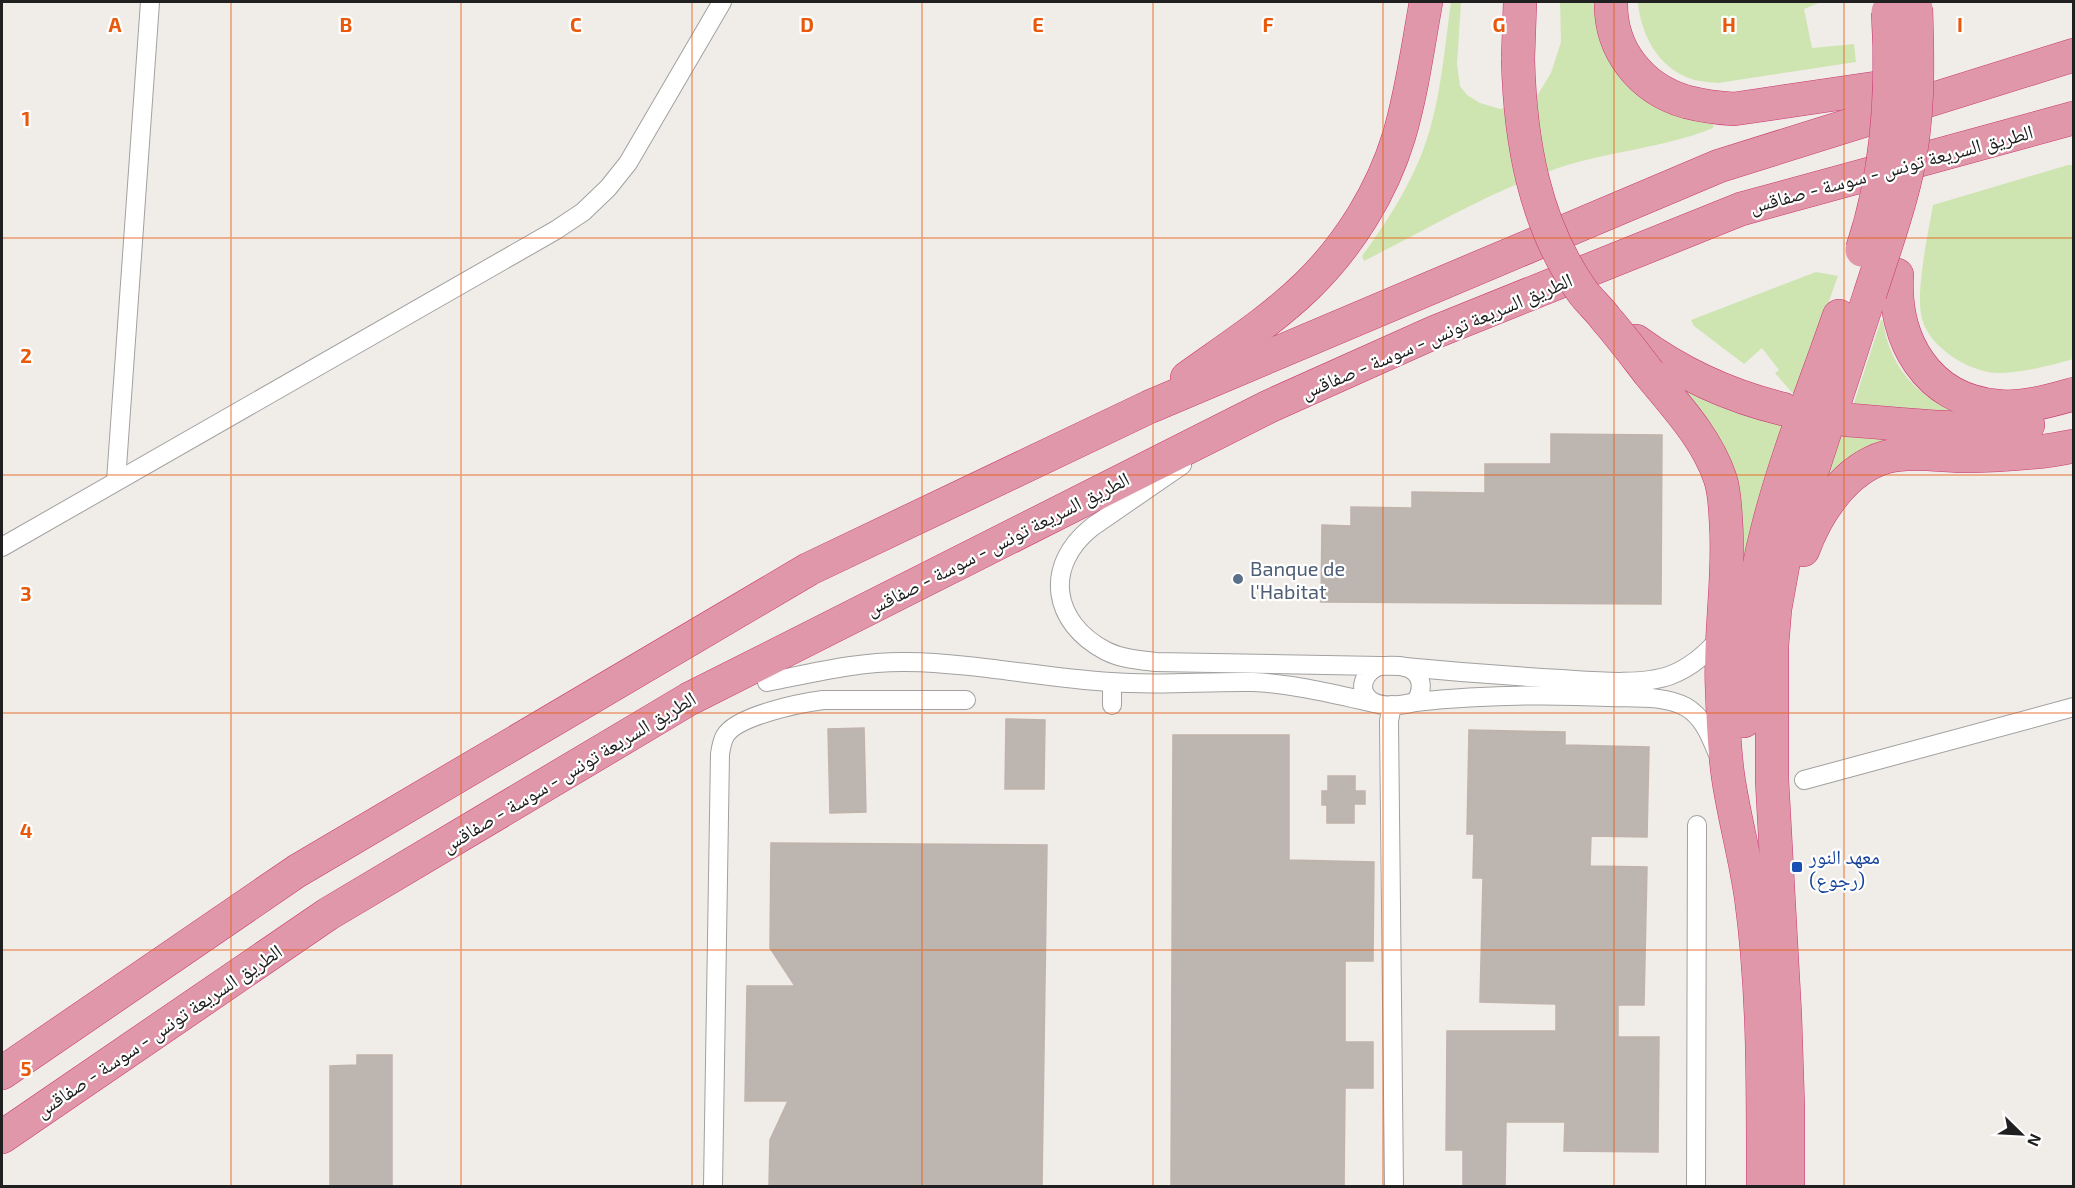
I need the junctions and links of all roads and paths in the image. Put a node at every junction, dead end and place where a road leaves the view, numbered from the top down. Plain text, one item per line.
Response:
1 (150, 2) edge
2 (722, 2) edge
3 (1426, 2) edge
4 (1520, 2) edge
5 (1611, 2) edge
6 (1902, 6) edge
7 (2070, 56) edge
8 (2073, 118) edge
9 (2073, 141) edge
10 (1925, 146) junction
11 (1859, 293) junction
12 (1656, 367) junction
13 (2073, 394) edge
14 (1270, 406) junction
15 (1149, 407) junction
16 (1783, 409) dead end
17 (2073, 417) edge
18 (1847, 420) dead end
19 (2073, 446) edge
20 (116, 481) junction
21 (2, 547) edge
22 (1722, 635) junction
23 (1380, 666) junction
24 (1405, 667) junction
25 (768, 682) joint
26 (1112, 682) junction
27 (1773, 683) junction
28 (689, 699) junction
29 (966, 700) dead end
30 (1415, 702) junction
31 (1383, 704) junction
32 (1112, 705) dead end
33 (2073, 707) edge
34 (1728, 775) junction
35 (1804, 780) dead end
36 (1697, 825) dead end
37 (1751, 896) junction
38 (2, 1072) edge
39 (2, 1137) edge
40 (713, 1186) edge
41 (1394, 1186) edge
42 (1696, 1186) edge
43 (1763, 1186) edge
44 (1788, 1186) edge

1 - 20 street
2 - 20 street
3 - 15 highway
4 - 12 highway, bridge
5 - 7 highway
6 - 10 highway, bridge
6 - 11 highway, bridge
7 - 15 highway
8 - 10 highway, الطريق السريعة تونس - سوسة - صفاقس
9 - 10 highway
10 - 11 highway, bridge
10 - 13 highway, bridge
10 - 14 highway, الطريق السريعة تونس - سوسة - صفاقس
11 - 27 highway
11 - 37 highway
12 - 16 highway
12 - 22 highway
14 - 23 street
14 - 28 highway, الطريق السريعة تونس - سوسة - صفاقس
15 - 38 highway
17 - 18 highway
19 - 27 highway
20 - 21 street
22 - 24 street
22 - 34 highway
23 - 24 street
23 - 31 street
24 - 30 street
25 - 26 street
25 - 28 highway
26 - 31 street
26 - 32 street
27 - 44 highway
28 - 39 highway, الطريق السريعة تونس - سوسة - صفاقس
29 - 40 street
30 - 31 street
30 - 34 street
31 - 41 street
33 - 35 street
34 - 37 highway
36 - 42 street
37 - 43 highway

